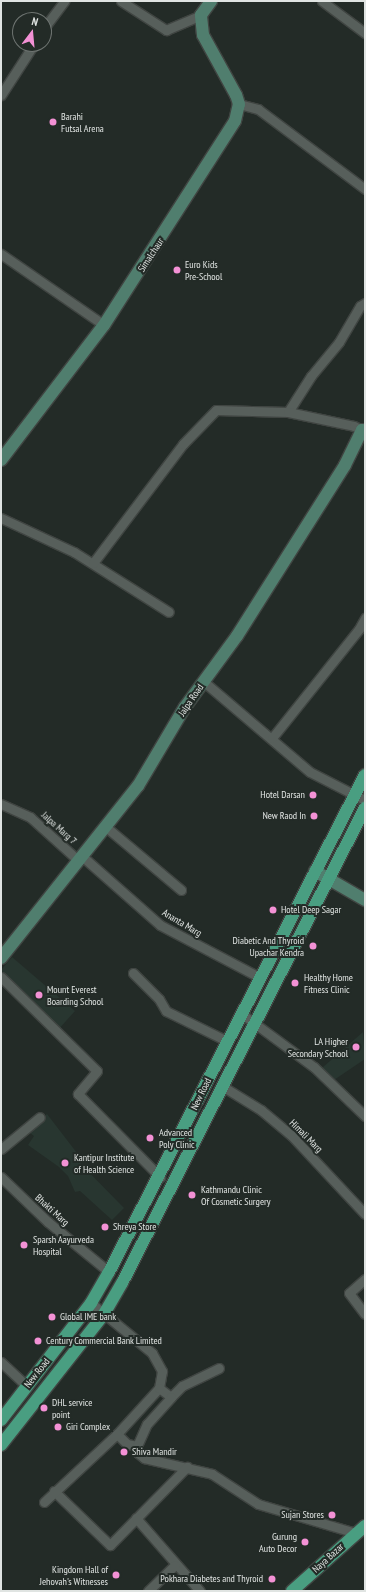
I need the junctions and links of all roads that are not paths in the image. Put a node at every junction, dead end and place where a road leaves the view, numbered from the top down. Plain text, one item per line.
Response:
1 (64, 1) edge
2 (121, 1) edge
3 (211, 1) edge
4 (322, 1) edge
5 (201, 15) junction
6 (52, 17) edge
7 (365, 33) edge
8 (29, 52) edge
9 (1, 94) edge
10 (238, 104) junction
11 (365, 189) edge
12 (1, 254) edge
13 (365, 303) edge
14 (104, 324) junction
15 (288, 412) junction
16 (364, 430) edge
17 (1, 460) edge
18 (1, 518) edge
19 (93, 563) junction
20 (169, 612) dead end
21 (365, 618) edge
22 (204, 681) junction
23 (272, 738) junction
24 (365, 775) edge
25 (360, 798) edge
26 (1, 804) edge
27 (365, 808) edge
28 (106, 827) junction
29 (81, 859) junction
30 (315, 871) junction
31 (330, 880) junction
32 (181, 890) dead end
33 (365, 900) edge
34 (1, 958) edge
35 (133, 973) dead end
36 (1, 977) edge
37 (261, 978) junction
38 (242, 1014) junction
39 (255, 1024) junction
40 (227, 1041) junction
41 (222, 1086) junction
42 (365, 1116) edge
43 (40, 1117) dead end
44 (1, 1149) edge
45 (160, 1177) junction
46 (1, 1178) edge
47 (363, 1207) edge
48 (109, 1272) junction
49 (365, 1279) edge
50 (91, 1303) junction
51 (104, 1314) junction
52 (365, 1314) edge
53 (1, 1362) edge
54 (219, 1368) dead end
55 (28, 1386) junction
56 (159, 1388) junction
57 (171, 1397) junction
58 (1, 1420) edge
59 (117, 1434) junction
60 (1, 1445) edge
61 (137, 1446) junction
62 (187, 1467) junction
63 (54, 1491) junction
64 (44, 1502) dead end
65 (136, 1518) junction
66 (360, 1529) edge
67 (175, 1565) junction
68 (148, 1591) edge
69 (200, 1591) edge
70 (292, 1591) edge

1 - 6 street
2 - 5 street
3 - 5 street
4 - 7 street
5 - 10 street
8 - 9 street
10 - 11 street
10 - 14 street, Simalchaur
12 - 14 street
13 - 15 street
14 - 17 street, Simalchaur
15 - 16 street
15 - 19 street
16 - 22 street, Jalpa Road
18 - 19 street
19 - 20 street
21 - 23 street
22 - 23 street
22 - 28 street, Jalpa Road
23 - 25 street
24 - 25 main road, New Road
25 - 30 main road, New Road
26 - 29 street, Jalpa Marg 7
27 - 31 main road, New Road
28 - 29 street, Jalpa Road
28 - 32 street
29 - 34 street, Jalpa Road
29 - 37 street, Ananta Marg
30 - 31 street
30 - 37 main road, New Road
31 - 33 street
31 - 39 main road, New Road
35 - 40 street
36 - 45 street
37 - 38 main road, New Road
38 - 39 street
38 - 40 main road, New Road
39 - 41 main road, New Road
39 - 42 street
40 - 45 main road, New Road
41 - 47 street, Himali Marg
41 - 51 main road, New Road
43 - 44 street
45 - 48 main road, New Road
46 - 48 street, Bhakti Marg
48 - 50 main road, New Road
49 - 52 street
50 - 51 street
50 - 55 main road, New Road
51 - 56 street
51 - 60 main road, New Road
53 - 55 street
54 - 57 street
55 - 58 main road, New Road
56 - 57 street
56 - 59 street
57 - 61 street
59 - 61 street
59 - 63 street
61 - 62 street
62 - 65 street
62 - 66 street
63 - 64 street
63 - 65 street
65 - 67 street
66 - 70 main road, Naya Bazar
67 - 68 street
67 - 69 street

